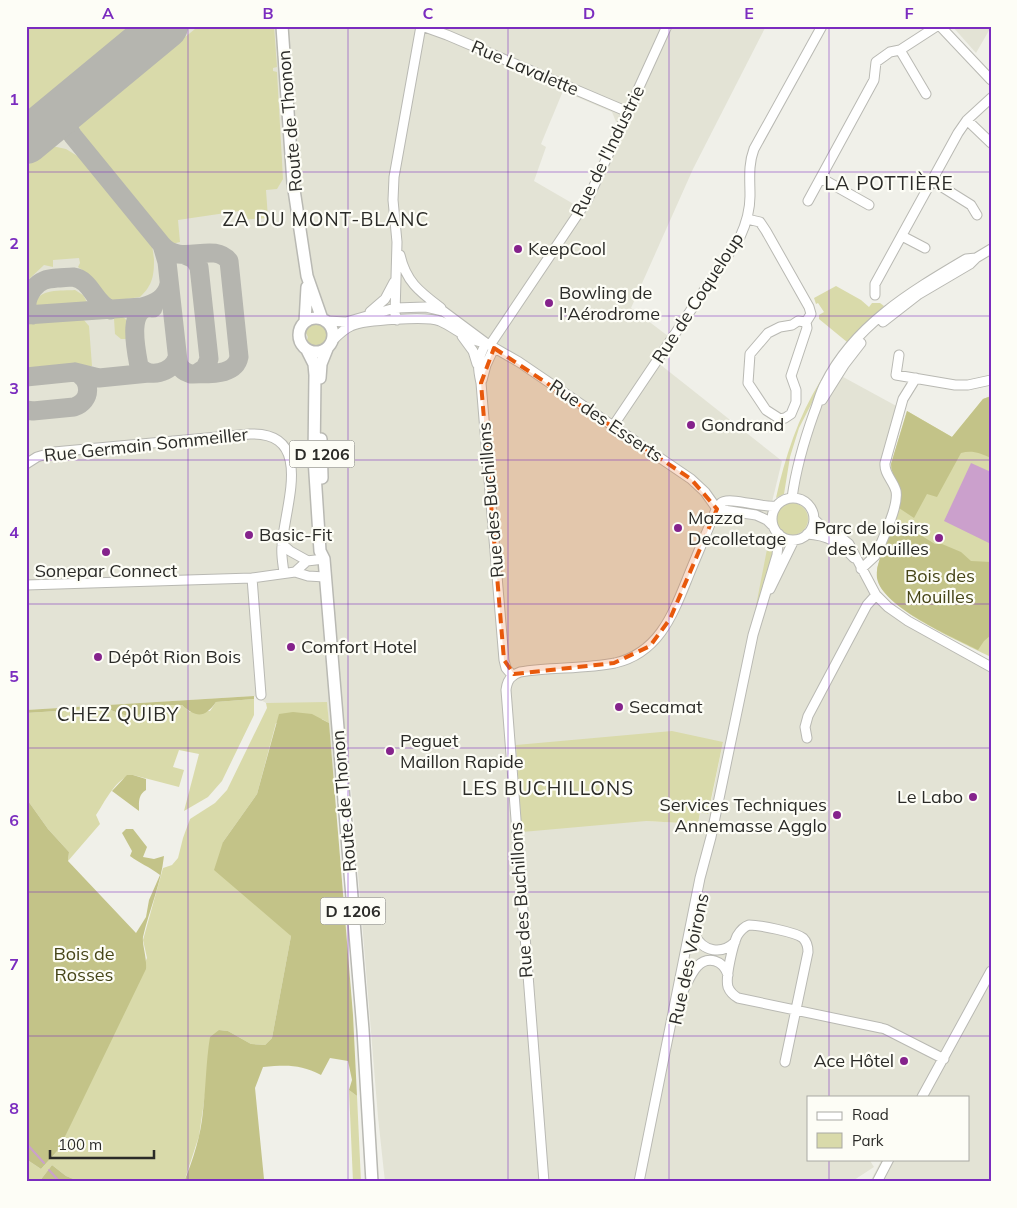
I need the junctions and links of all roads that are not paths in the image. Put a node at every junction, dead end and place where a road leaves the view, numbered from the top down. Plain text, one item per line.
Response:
1 (282, 26) edge
2 (421, 26) edge
3 (667, 26) edge
4 (822, 26) edge
5 (939, 26) edge
6 (900, 50) junction
7 (991, 80) edge
8 (926, 94) dead end
9 (991, 98) edge
10 (628, 112) junction
11 (968, 120) junction
12 (991, 143) edge
13 (821, 178) junction
14 (931, 180) junction
15 (808, 201) dead end
16 (869, 205) dead end
17 (977, 215) dead end
18 (747, 218) junction
19 (902, 236) junction
20 (397, 242) junction
21 (925, 248) dead end
22 (991, 249) edge
23 (397, 275) junction
24 (308, 276) junction
25 (419, 291) junction
26 (875, 295) dead end
27 (419, 306) junction
28 (395, 308) junction
29 (450, 315) junction
30 (363, 316) junction
31 (414, 319) junction
32 (324, 320) junction
33 (397, 320) junction
34 (305, 322) junction
35 (806, 322) junction
36 (458, 331) junction
37 (330, 345) junction
38 (490, 346) junction
39 (307, 350) junction
40 (899, 355) dead end
41 (478, 364) junction
42 (916, 378) junction
43 (991, 380) edge
44 (481, 383) junction
45 (613, 426) junction
46 (26, 464) edge
47 (792, 498) junction
48 (776, 506) junction
49 (716, 509) junction
50 (814, 519) junction
51 (772, 525) junction
52 (778, 534) junction
53 (807, 534) junction
54 (794, 540) junction
55 (282, 544) junction
56 (324, 559) junction
57 (308, 560) junction
58 (859, 565) junction
59 (295, 572) junction
60 (284, 573) junction
61 (325, 577) junction
62 (252, 578) junction
63 (26, 585) edge
64 (876, 595) junction
65 (762, 605) junction
66 (991, 667) edge
67 (512, 675) junction
68 (261, 695) dead end
69 (807, 738) dead end
70 (711, 838) junction
71 (695, 935) junction
72 (736, 942) junction
73 (991, 971) edge
74 (728, 975) junction
75 (683, 990) junction
76 (796, 1010) junction
77 (944, 1059) junction
78 (784, 1062) dead end
79 (660, 1080) junction
80 (923, 1096) edge
81 (888, 1160) edge
82 (643, 1163) junction
83 (373, 1182) edge
84 (544, 1182) edge
85 (635, 1182) edge
86 (639, 1182) edge
87 (877, 1182) edge

1 - 24 main road, Route de Thonon
2 - 10 street, Rue Lavalette
2 - 20 street
3 - 10 street, Rue de l'Industrie
4 - 18 street, Rue de Coqueloup
5 - 6 street
5 - 7 street
6 - 8 street
6 - 13 street
9 - 11 street
10 - 38 street, Rue de l'Industrie
11 - 12 street
11 - 14 street
13 - 15 street
13 - 16 street
14 - 17 street
14 - 19 street
18 - 35 street
18 - 45 street, Rue de Coqueloup
19 - 21 street
19 - 26 street
20 - 23 street
20 - 25 street
22 - 47 street
23 - 28 street
23 - 30 street
24 - 32 main road, Route de Thonon
24 - 34 main road, Route de Thonon
25 - 27 street
25 - 29 street
27 - 28 street, Rue des Esserts
27 - 29 street, Rue des Esserts
27 - 31 street
28 - 30 street, Rue des Esserts
28 - 33 street
29 - 38 street, Rue des Esserts
30 - 32 street, Rue des Esserts
31 - 33 street, Rue des Esserts
31 - 36 street, Rue des Esserts
32 - 34 main road
32 - 37 main road
33 - 37 street, Rue des Esserts
34 - 39 main road
35 - 35 street
36 - 38 street, Rue des Esserts
36 - 41 street
37 - 39 main road
37 - 56 main road, Route de Thonon / D 1206
38 - 41 street
38 - 44 street, Rue des Buchillons
38 - 45 street, Rue des Esserts
39 - 56 main road, Route de Thonon / D 1206
40 - 42 street
41 - 44 street, Rue des Buchillons
42 - 43 street
42 - 58 street
44 - 67 street, Rue des Buchillons
45 - 49 street, Rue des Esserts
46 - 55 street, Rue Germain Sommeiller
47 - 48 street
47 - 50 street
48 - 49 street
48 - 51 street
49 - 51 street
49 - 67 street
50 - 53 street
50 - 58 street
51 - 52 street
52 - 54 street
52 - 65 street, Rue des Voirons
53 - 54 street
53 - 58 street
54 - 65 street, Rue des Voirons
55 - 57 street
55 - 60 street, Rue Germain Sommeiller
56 - 57 street
56 - 61 main road, Route de Thonon / D 1206
57 - 59 street
58 - 64 street
59 - 60 street
59 - 61 street
60 - 62 street
61 - 83 main road, Route de Thonon / D 1206
62 - 63 street
62 - 68 street
64 - 66 street
64 - 69 street
65 - 70 street, Rue des Voirons
67 - 84 street, Rue des Buchillons
70 - 71 street, Rue des Voirons
70 - 79 street, Rue des Voirons
71 - 72 street
71 - 75 street, Rue des Voirons
72 - 74 street
72 - 76 street
73 - 77 street
74 - 75 street
74 - 76 street
75 - 79 street, Rue des Voirons
76 - 77 street
76 - 78 street
77 - 80 street
79 - 82 street, Rue des Voirons
81 - 87 street
82 - 85 street, Rue des Voirons
82 - 86 street, Rue des Voirons

